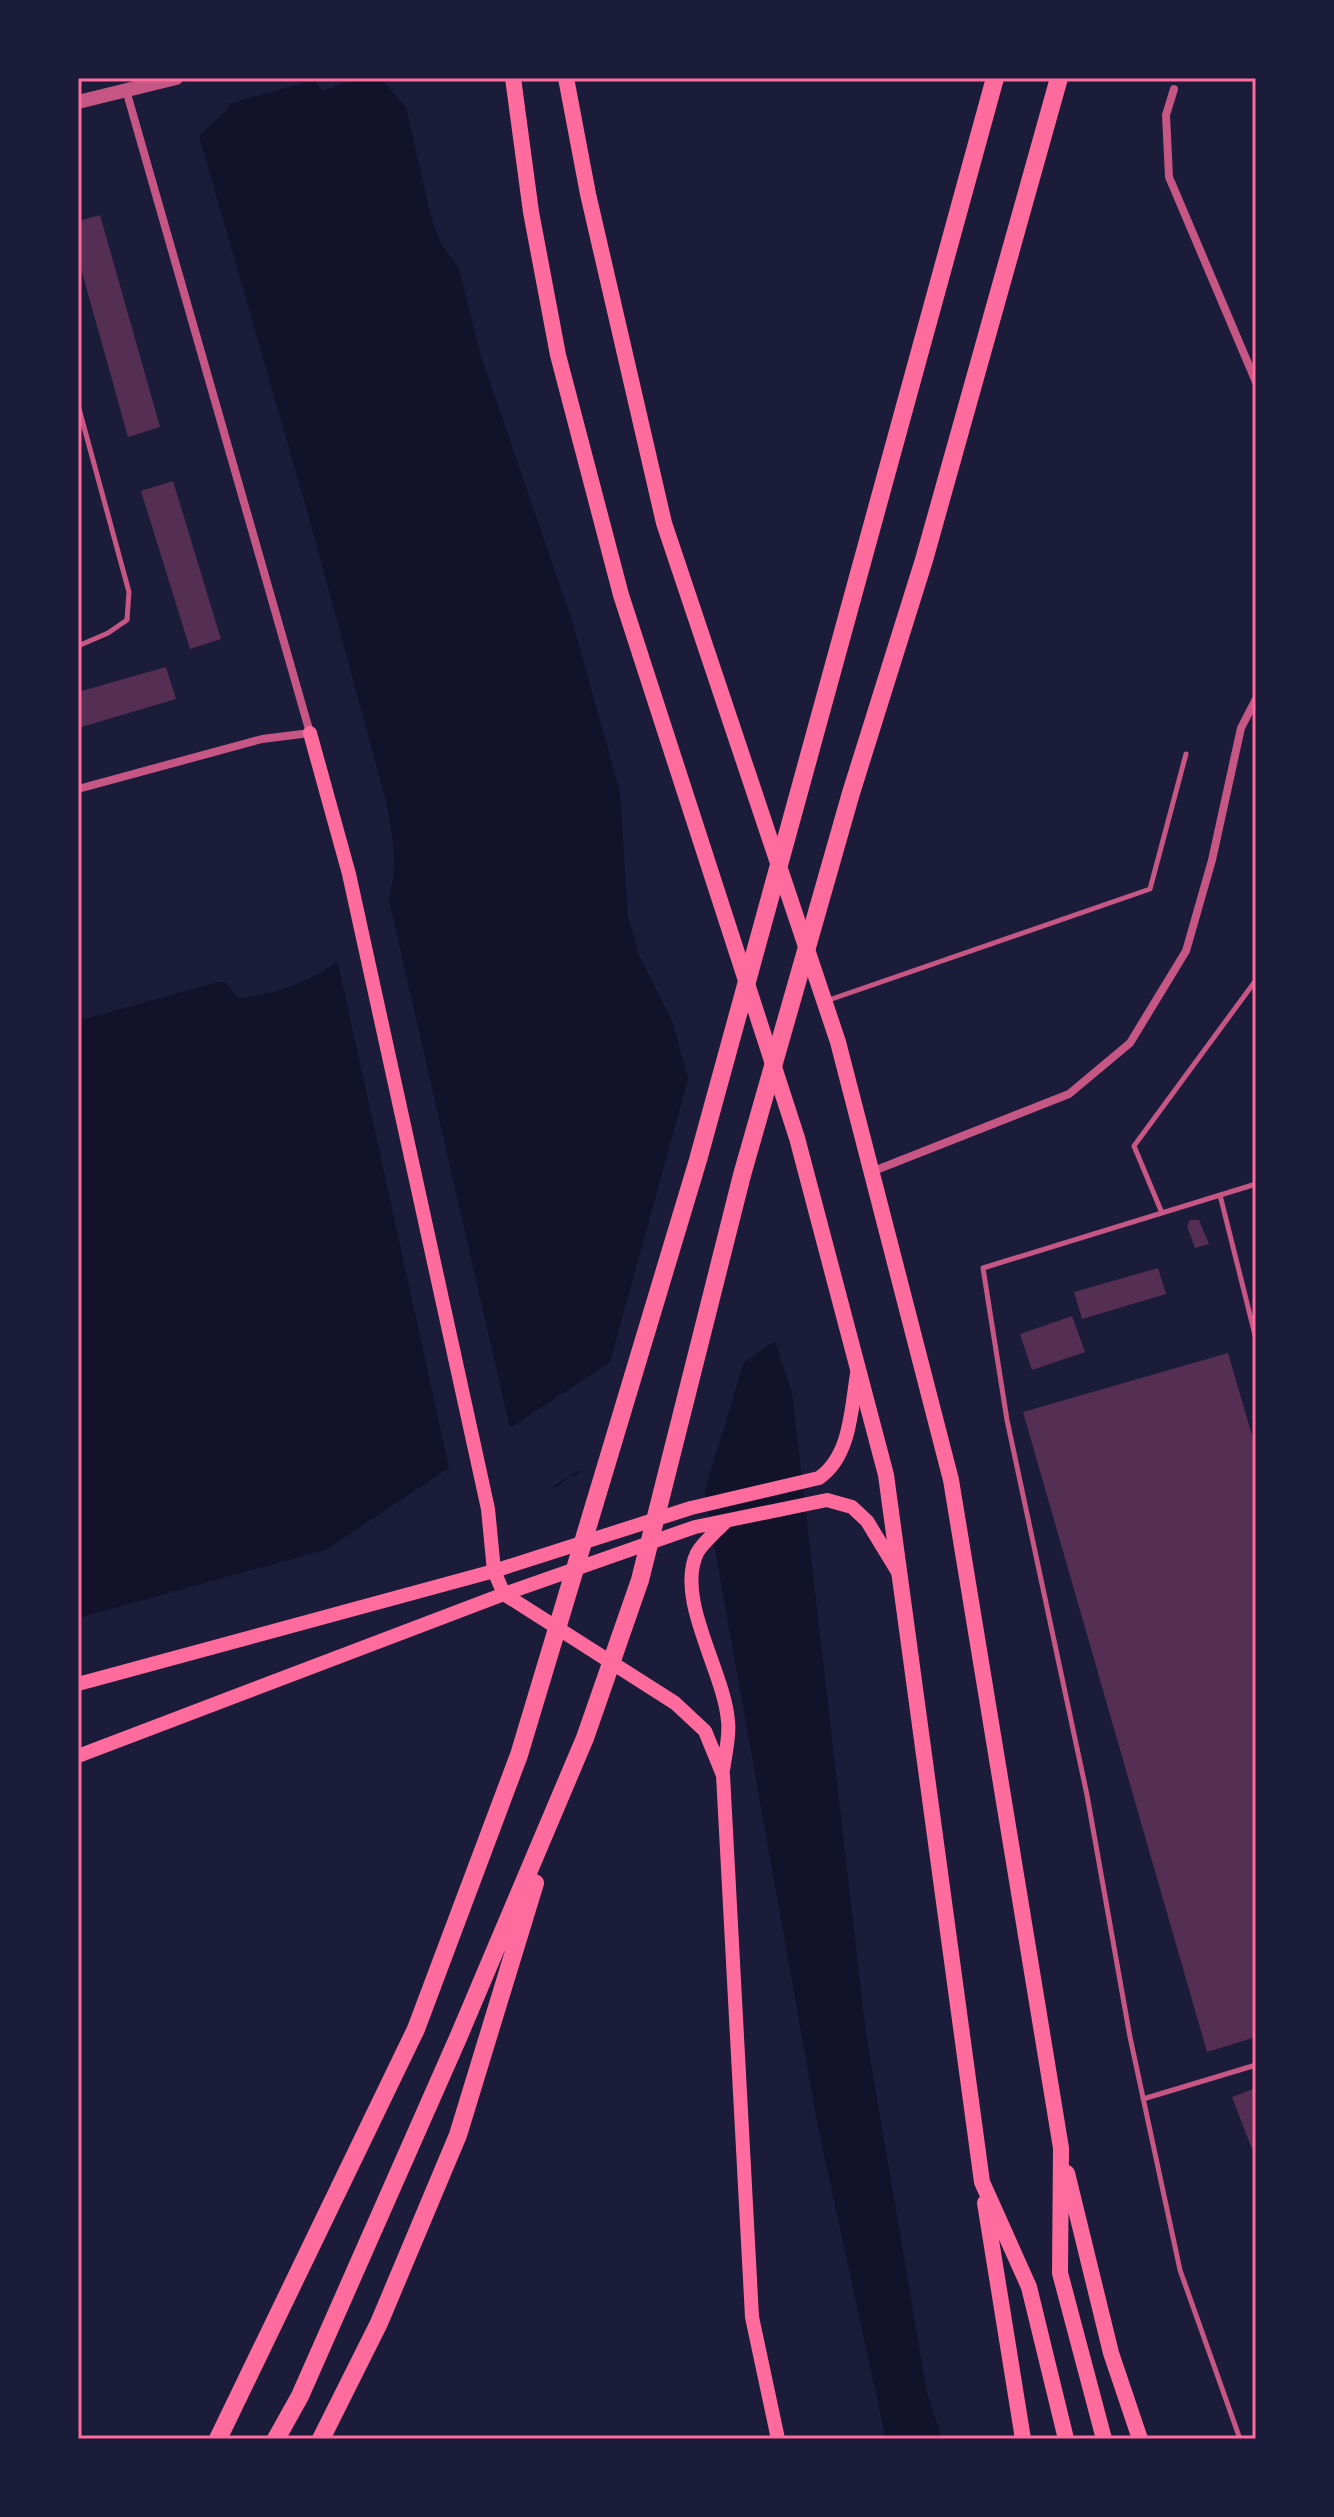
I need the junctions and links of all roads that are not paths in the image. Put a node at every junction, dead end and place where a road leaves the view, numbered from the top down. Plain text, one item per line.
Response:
1 (176, 78) edge
2 (513, 78) edge
3 (566, 78) edge
4 (995, 78) edge
5 (1059, 78) edge
6 (124, 84) edge
7 (1174, 89) dead end
8 (78, 102) edge
9 (1256, 382) edge
10 (78, 405) edge
11 (78, 646) edge
12 (1256, 699) edge
13 (310, 733) junction
14 (1186, 754) dead end
15 (78, 789) edge
16 (1256, 980) edge
17 (825, 1002) junction
18 (870, 1172) junction
19 (1256, 1184) edge
20 (1220, 1195) junction
21 (1162, 1213) junction
22 (1256, 1339) edge
23 (859, 1364) junction
24 (726, 1521) junction
25 (494, 1571) junction
26 (900, 1576) junction
27 (504, 1594) junction
28 (78, 1684) edge
29 (78, 1756) edge
30 (723, 1775) junction
31 (564, 1789) junction
32 (1256, 2065) edge
33 (1143, 2099) junction
34 (1061, 2148) junction
35 (982, 2182) junction
36 (218, 2439) edge
37 (276, 2439) edge
38 (321, 2439) edge
39 (778, 2439) edge
40 (1023, 2439) edge
41 (1066, 2439) edge
42 (1104, 2439) edge
43 (1140, 2439) edge
44 (1240, 2439) edge

1 - 6 street
2 - 23 main road
3 - 17 main road
4 - 36 highway
5 - 31 highway
6 - 8 street
6 - 13 street
7 - 9 street
10 - 11 lane
12 - 18 street
13 - 15 street
13 - 25 main road
14 - 17 lane
16 - 21 lane
17 - 18 main road
18 - 34 main road
19 - 20 lane
20 - 21 lane
20 - 22 lane
21 - 33 lane
23 - 25 main road
23 - 26 main road
24 - 26 main road
24 - 27 main road
24 - 30 main road
25 - 27 main road
25 - 28 main road
26 - 35 main road
27 - 29 main road
27 - 30 main road
30 - 39 main road
31 - 37 highway
31 - 38 highway
32 - 33 lane
33 - 44 lane
34 - 42 main road
34 - 43 main road
35 - 40 main road
35 - 41 main road

